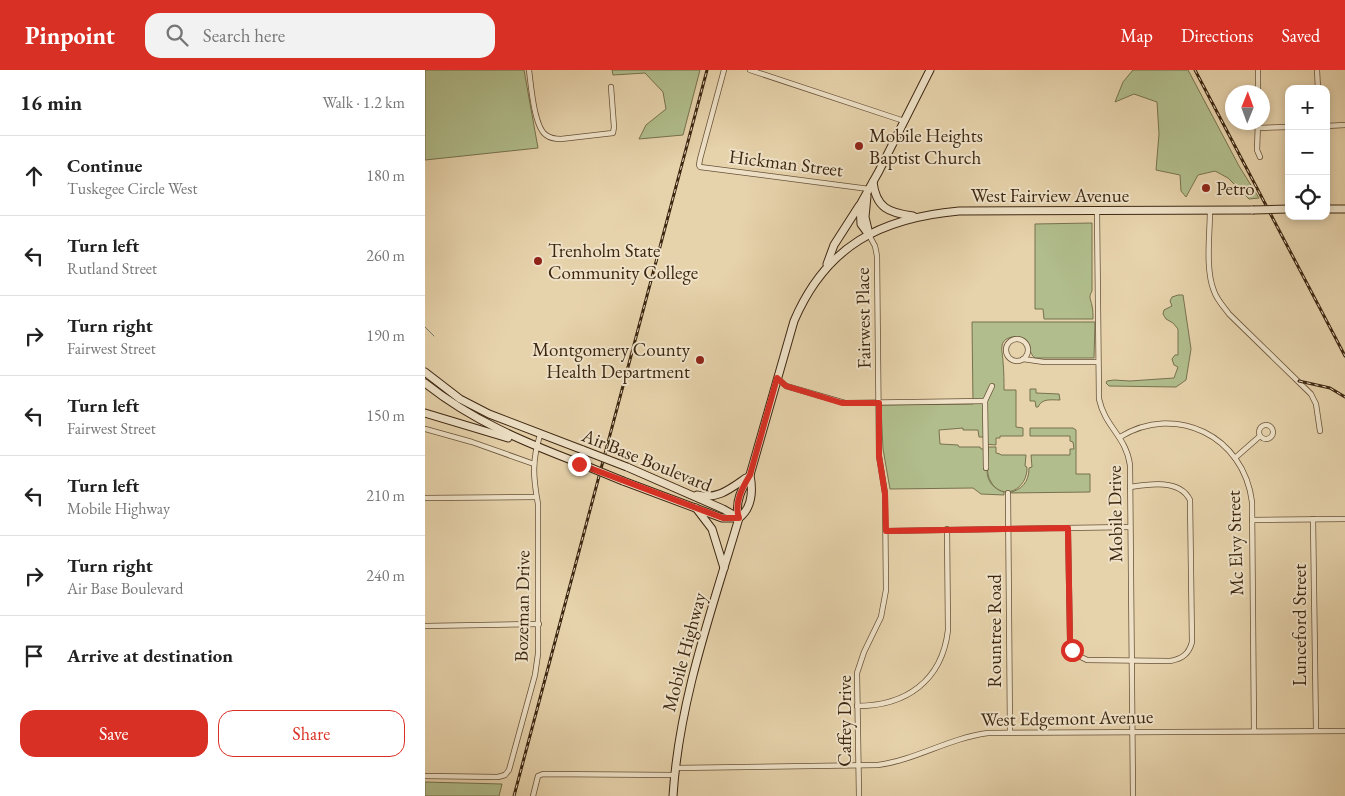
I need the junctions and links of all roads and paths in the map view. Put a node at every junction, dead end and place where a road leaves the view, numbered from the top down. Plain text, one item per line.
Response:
1 (529, 70) edge
2 (724, 70) edge
3 (750, 70) edge
4 (930, 70) edge
5 (1258, 70) edge
6 (1317, 70) edge
7 (1258, 85) edge
8 (1318, 85) edge
9 (611, 87) dead end
10 (904, 121) junction
11 (1345, 125) edge
12 (1270, 126) edge
13 (1330, 126) edge
14 (1285, 127) edge
15 (1258, 130) edge
16 (1259, 156) dead end
17 (873, 181) junction
18 (869, 190) junction
19 (860, 205) junction
20 (1285, 209) edge
21 (1330, 209) edge
22 (1345, 209) edge
23 (1097, 210) junction
24 (1210, 210) junction
25 (918, 216) junction
26 (869, 235) junction
27 (826, 267) junction
28 (1023, 359) junction
29 (1098, 362) junction
30 (425, 372) edge
31 (777, 378) junction
32 (425, 383) edge
33 (992, 386) dead end
34 (985, 401) junction
35 (879, 403) junction
36 (425, 413) edge
37 (425, 429) edge
38 (1320, 430) dead end
39 (540, 435) junction
40 (1260, 436) dead end
41 (1120, 437) junction
42 (537, 447) junction
43 (1235, 458) junction
44 (534, 464) junction
45 (986, 468) dead end
46 (750, 475) junction
47 (1130, 487) junction
48 (683, 492) junction
49 (1008, 493) dead end
50 (537, 497) junction
51 (425, 498) edge
52 (696, 508) junction
53 (739, 518) junction
54 (1313, 519) junction
55 (1345, 519) edge
56 (1252, 520) junction
57 (1130, 527) junction
58 (1068, 528) junction
59 (947, 529) junction
60 (1008, 529) junction
61 (886, 531) junction
62 (724, 568) junction
63 (539, 624) junction
64 (425, 626) edge
65 (1131, 661) junction
66 (857, 706) junction
67 (1255, 730) junction
68 (1316, 730) junction
69 (1345, 731) edge
70 (1010, 732) junction
71 (1132, 732) junction
72 (858, 766) junction
73 (675, 772) junction
74 (425, 776) edge
75 (533, 796) edge
76 (673, 796) edge
77 (859, 796) edge
78 (1133, 796) edge

1 - 9 street
2 - 18 street, Hickman Street
3 - 10 street
4 - 10 main road
5 - 7 street
6 - 8 street
10 - 17 main road
11 - 13 street
12 - 14 street
15 - 16 street
17 - 18 main road
17 - 25 main road
18 - 19 main road
18 - 26 main road
19 - 26 main road
19 - 27 main road
20 - 24 main road, West Fairview Avenue, bridge
21 - 22 main road
23 - 24 main road, West Fairview Avenue
23 - 25 main road, West Fairview Avenue
23 - 29 street, Mobile Drive
24 - 38 street
25 - 26 main road, West Fairview Avenue
26 - 27 main road, West Fairview Avenue
26 - 35 street, Fairwest Place
27 - 31 main road, Mobile Highway
28 - 28 street
28 - 29 street
29 - 41 street, Mobile Drive
30 - 39 main road, Air Base Boulevard
31 - 35 street
31 - 46 main road, Mobile Highway
32 - 42 main road, Air Base Boulevard
33 - 34 street
34 - 35 street
34 - 45 street
35 - 61 street, Fairwest Place
36 - 42 main road
37 - 44 street
39 - 42 street, Bozeman Drive
39 - 48 main road, Air Base Boulevard, bridge
40 - 43 street
41 - 43 street, Mc Elvy Street
41 - 47 street, Mobile Drive
42 - 44 street, Bozeman Drive
42 - 52 main road, Air Base Boulevard, bridge
43 - 56 street, Mc Elvy Street
44 - 50 street, Bozeman Drive
46 - 48 main road
46 - 53 main road, Mobile Highway
47 - 57 street, Mobile Drive
47 - 65 street
48 - 53 main road, Air Base Boulevard
49 - 60 street, Rountree Road
50 - 51 street
50 - 63 street, Bozeman Drive
52 - 53 main road, Air Base Boulevard
52 - 62 main road
53 - 62 main road, Mobile Highway
54 - 55 street
54 - 56 street
54 - 68 street, Lunceford Street
56 - 67 street, Mc Elvy Street
57 - 58 street
57 - 65 street, Mobile Drive
58 - 60 street
58 - 65 street
59 - 60 street
59 - 61 street
59 - 66 street
60 - 70 street, Rountree Road
61 - 66 street, Caffey Drive
62 - 73 main road, Mobile Highway
63 - 64 street
63 - 74 street, Bozeman Drive
65 - 71 street, Mobile Drive
66 - 72 street, Caffey Drive
67 - 68 street, West Edgemont Avenue
67 - 71 street, West Edgemont Avenue
68 - 69 street, West Edgemont Avenue
70 - 71 street, West Edgemont Avenue
70 - 72 street, West Edgemont Avenue
71 - 78 street, Mobile Drive
72 - 73 street, West Edgemont Avenue
72 - 77 street, Caffey Drive
73 - 75 street, West Edgemont Avenue
73 - 76 main road, Mobile Highway

